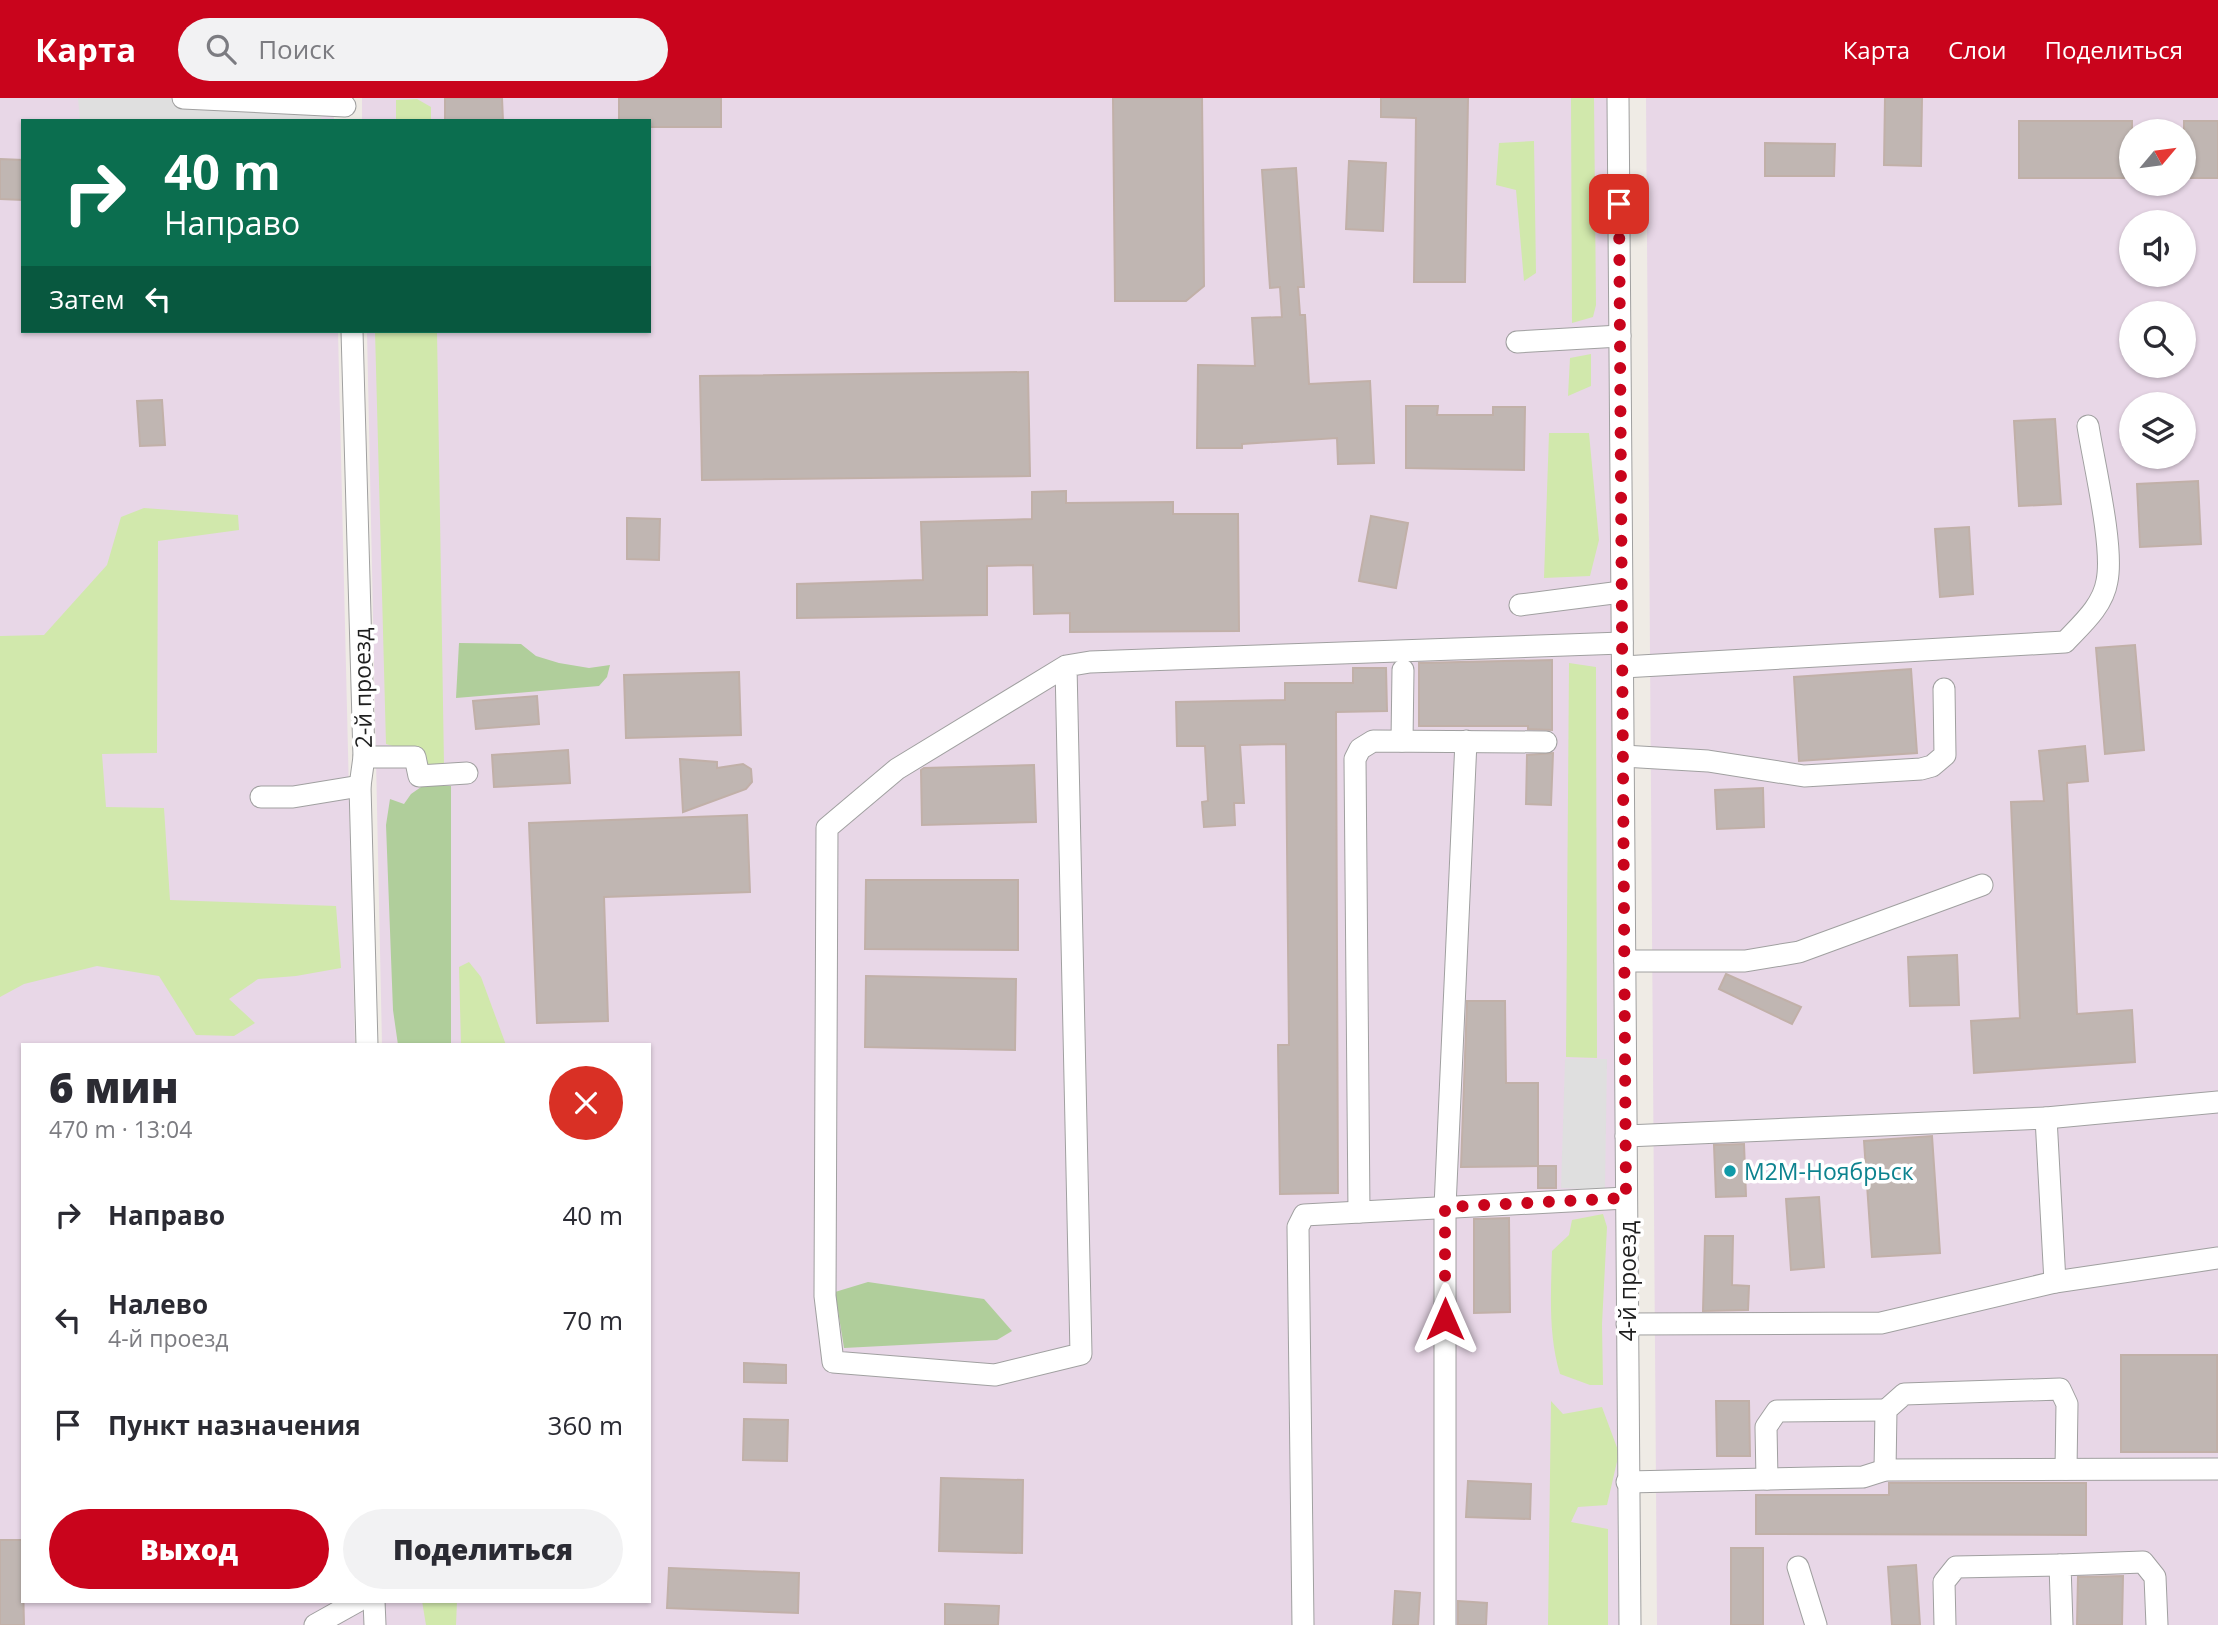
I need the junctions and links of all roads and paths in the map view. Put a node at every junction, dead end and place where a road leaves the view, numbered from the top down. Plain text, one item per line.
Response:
1 (183, 98) edge
2 (1618, 98) edge
3 (345, 108) edge
4 (352, 333) edge
5 (1620, 336) junction
6 (1517, 342) dead end
7 (2088, 426) dead end
8 (1621, 592) junction
9 (1520, 605) dead end
10 (1622, 643) junction
11 (1066, 666) junction
12 (1623, 667) junction
13 (1403, 670) dead end
14 (1944, 689) dead end
15 (1402, 741) junction
16 (1466, 741) junction
17 (1546, 742) dead end
18 (1623, 756) junction
19 (364, 757) junction
20 (467, 773) dead end
21 (360, 786) junction
22 (261, 797) dead end
23 (1982, 884) dead end
24 (1625, 961) junction
25 (367, 1043) edge
26 (2218, 1102) edge
27 (2046, 1118) junction
28 (1626, 1136) junction
29 (1626, 1198) junction
30 (1445, 1207) junction
31 (1359, 1212) junction
32 (2218, 1258) edge
33 (2055, 1282) junction
34 (1627, 1324) junction
35 (1886, 1410) junction
36 (2066, 1469) junction
37 (2218, 1469) edge
38 (1885, 1470) junction
39 (1767, 1479) junction
40 (1627, 1482) junction
41 (2060, 1565) junction
42 (1798, 1567) dead end
43 (354, 1603) edge
44 (374, 1603) edge
45 (315, 1625) edge
46 (375, 1625) edge
47 (1303, 1625) edge
48 (1445, 1625) edge
49 (1630, 1625) edge
50 (1816, 1625) edge
51 (1945, 1625) edge
52 (2062, 1625) edge
53 (2157, 1625) edge

1 - 3 street
2 - 5 street, 4-й проезд
4 - 19 street, 2-й проезд
5 - 6 street
5 - 8 street, 4-й проезд
7 - 12 street
8 - 9 street
8 - 10 street, 4-й проезд
10 - 11 street
10 - 12 street, 4-й проезд
11 - 11 street
12 - 18 street, 4-й проезд
13 - 15 street
14 - 18 street
15 - 16 street
15 - 31 street
16 - 17 street
16 - 30 street
18 - 24 street, 4-й проезд
19 - 20 street
19 - 21 street, 2-й проезд
21 - 22 street
21 - 25 street, 2-й проезд
23 - 24 street
24 - 28 street, 4-й проезд
26 - 27 street
27 - 28 street
27 - 33 street
28 - 29 street, 4-й проезд
29 - 30 street
29 - 34 street, 4-й проезд
30 - 31 street
30 - 48 street
31 - 47 street
32 - 33 street
33 - 34 street
34 - 40 street, 4-й проезд
35 - 36 street
35 - 38 street
35 - 39 street
36 - 37 street
36 - 38 street
38 - 39 street
39 - 40 street
40 - 49 street, 4-й проезд
41 - 51 street
41 - 52 street
41 - 53 street
42 - 50 street
43 - 45 street
44 - 46 street

